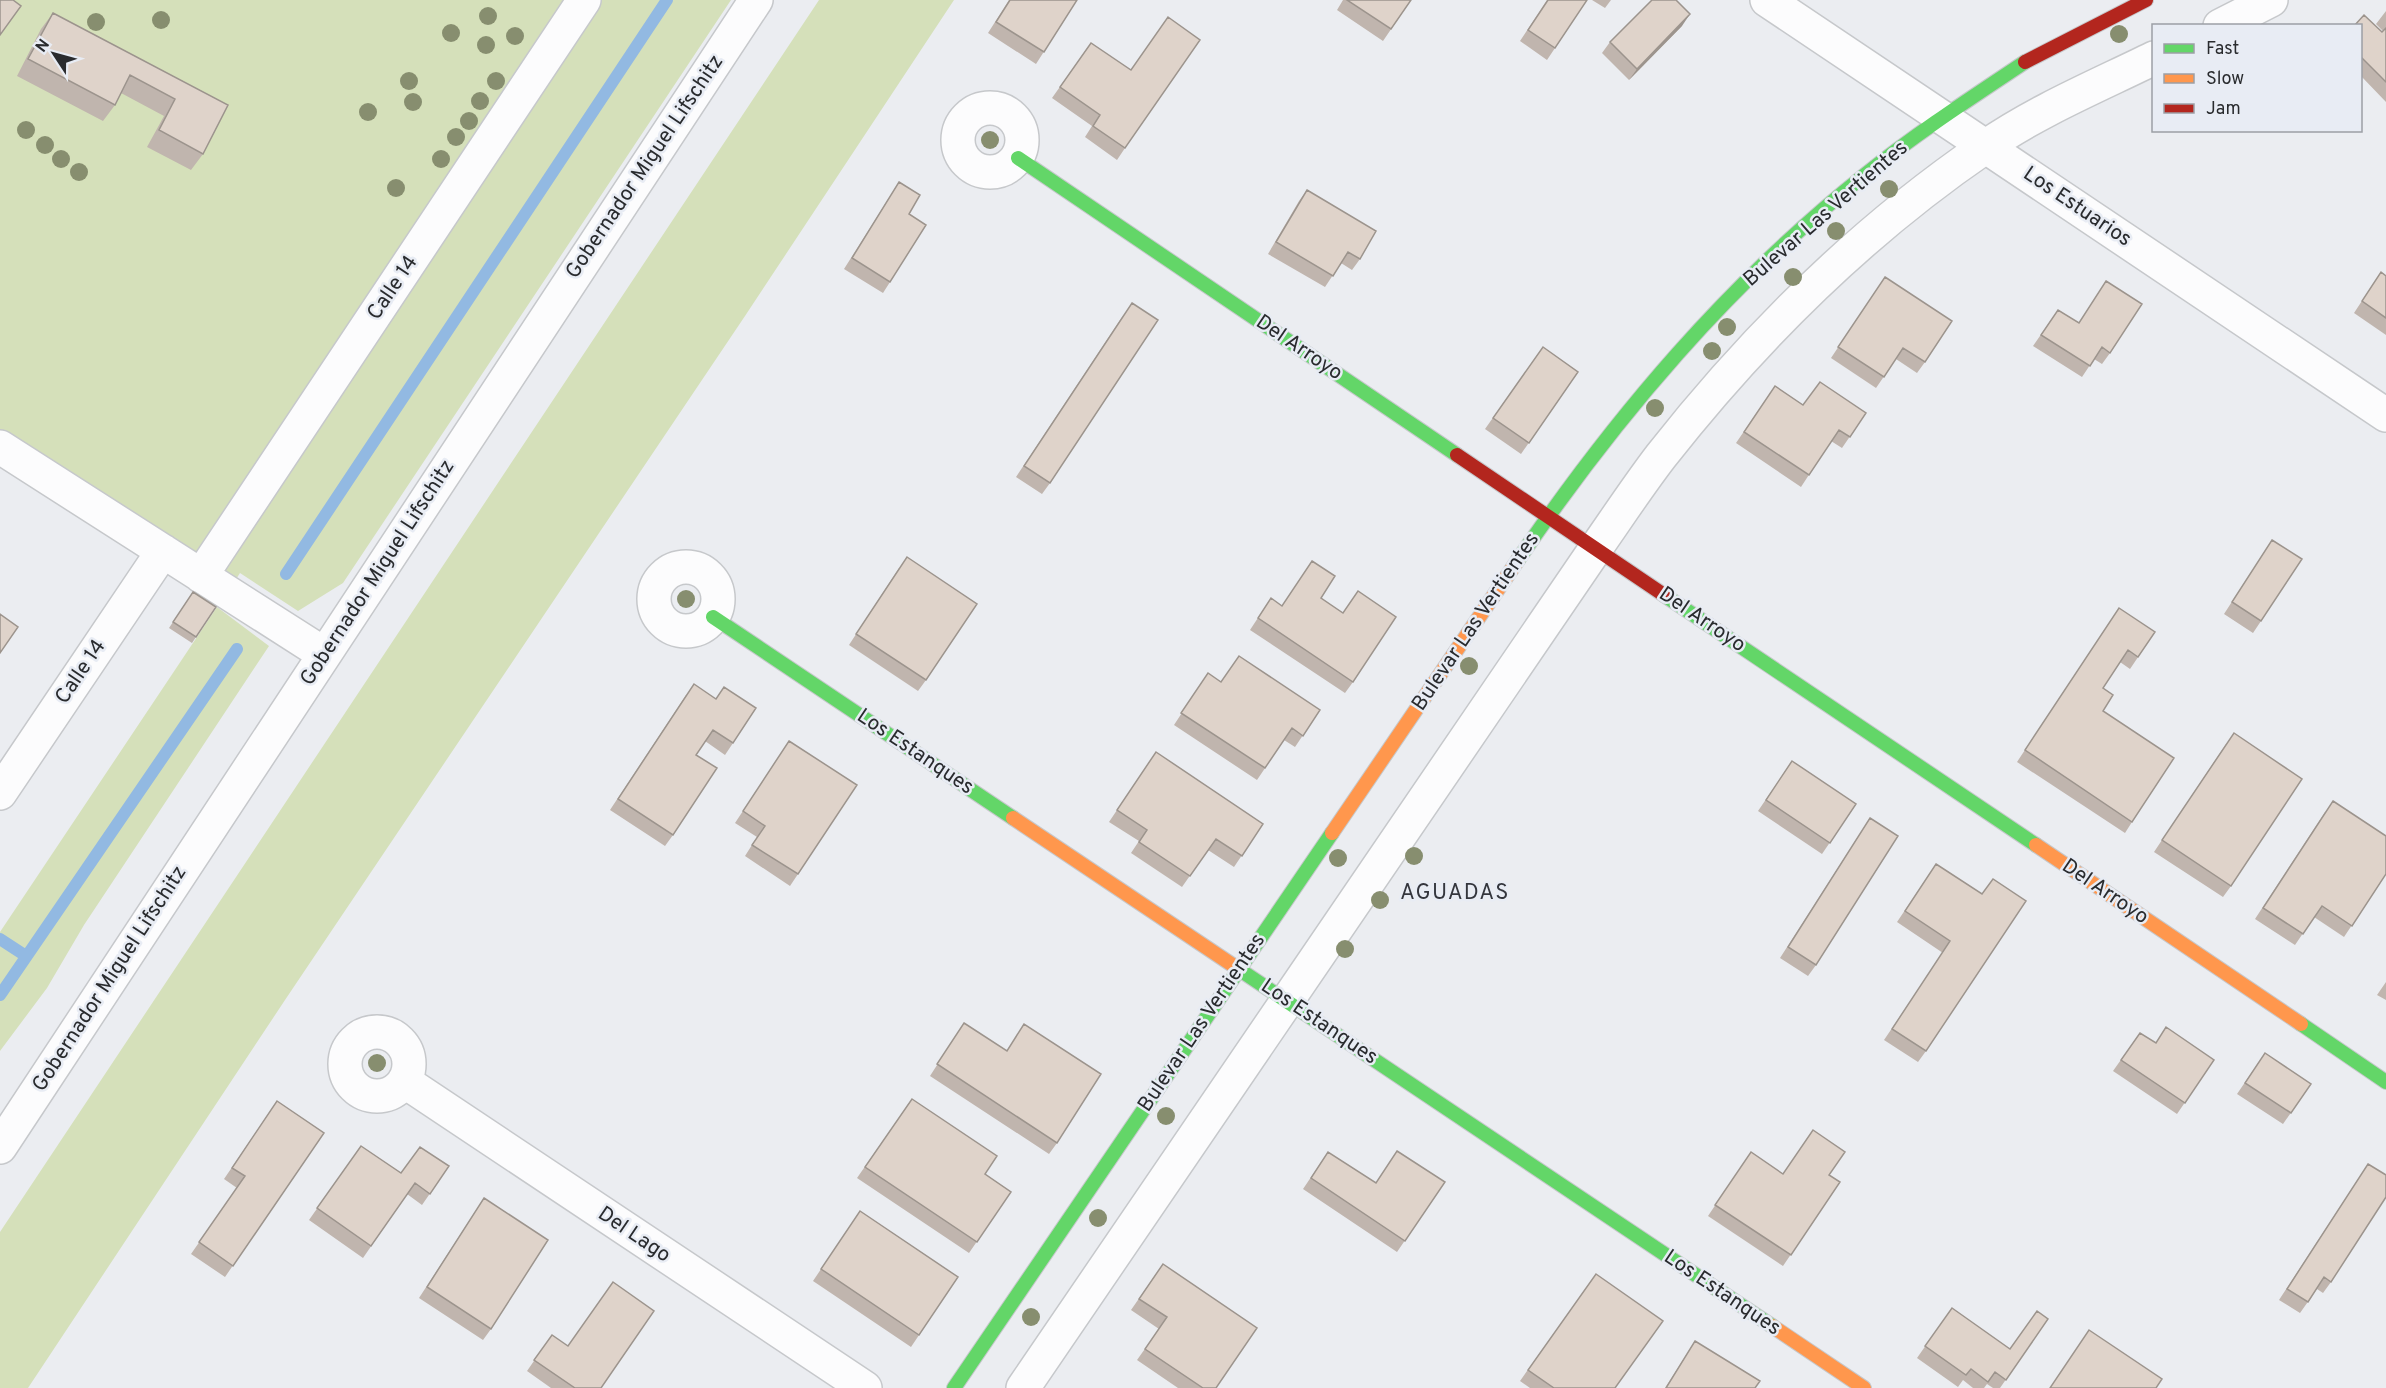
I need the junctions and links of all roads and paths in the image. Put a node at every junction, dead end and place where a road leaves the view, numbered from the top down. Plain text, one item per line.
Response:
1 (584, 0) edge
2 (756, 0) edge
3 (1767, 0) edge
4 (2145, 0) edge
5 (2271, 0) edge
6 (2224, 24) edge
7 (2152, 59) edge
8 (1942, 117) junction
9 (1986, 146) junction
10 (1017, 158) dead end
11 (2386, 415) edge
12 (0, 447) edge
13 (1548, 516) junction
14 (1596, 548) junction
15 (163, 551) junction
16 (201, 576) junction
17 (714, 617) dead end
18 (324, 654) junction
19 (0, 793) edge
20 (1239, 969) junction
21 (1286, 1001) junction
22 (404, 1081) dead end
23 (2386, 1082) edge
24 (0, 1147) edge
25 (865, 1388) edge
26 (954, 1388) edge
27 (1023, 1388) edge
28 (1864, 1388) edge

1 - 16 street, Calle 14
2 - 18 street, Gobernador Miguel Lifschitz
3 - 8 street, Los Estuarios
4 - 8 street, Bulevar Las Vertientes
5 - 6 street
7 - 9 street
8 - 9 street, Los Estuarios
8 - 13 street, Bulevar Las Vertientes
9 - 11 street, Los Estuarios
9 - 14 street
10 - 13 street, Del Arroyo
12 - 15 street
13 - 14 street, Del Arroyo
13 - 20 street, Bulevar Las Vertientes
14 - 21 street
14 - 23 street, Del Arroyo
15 - 16 street
15 - 19 street, Calle 14
16 - 18 street
17 - 20 street, Los Estanques
18 - 24 street, Gobernador Miguel Lifschitz
20 - 21 street, Los Estanques
20 - 26 street, Bulevar Las Vertientes
21 - 27 street
21 - 28 street, Los Estanques
22 - 25 street, Del Lago

